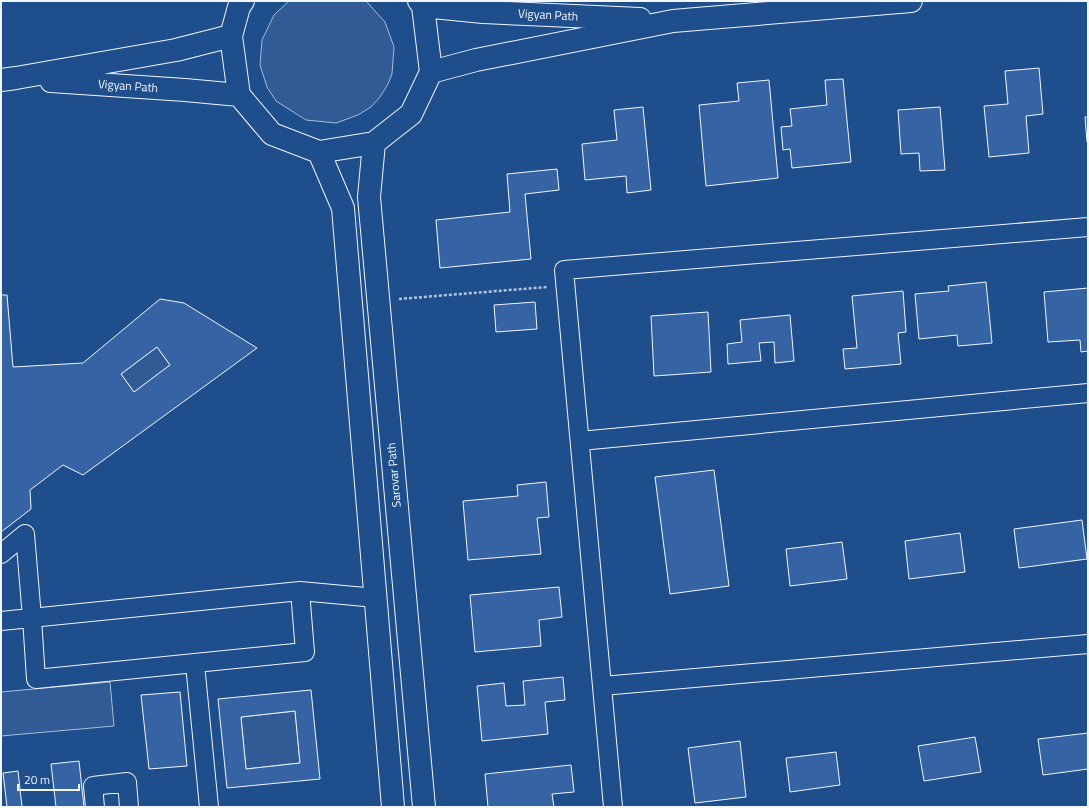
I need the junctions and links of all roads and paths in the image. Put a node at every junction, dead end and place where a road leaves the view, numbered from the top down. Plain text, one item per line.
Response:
1 (243, 1) edge
2 (911, 1) edge
3 (421, 4) edge
4 (673, 21) junction
5 (231, 36) junction
6 (431, 72) junction
7 (8, 79) edge
8 (239, 95) junction
9 (374, 143) junction
10 (319, 152) junction
11 (1088, 227) edge
12 (566, 286) junction
13 (378, 301) junction
14 (1088, 393) edge
15 (580, 441) junction
16 (1, 554) edge
17 (300, 591) junction
18 (376, 598) junction
19 (32, 618) junction
20 (1, 621) edge
21 (1088, 644) edge
22 (195, 664) junction
23 (602, 686) junction
24 (95, 807) edge
25 (129, 807) edge
26 (209, 807) edge
27 (393, 807) edge
28 (424, 807) edge
29 (613, 807) edge

1 - 5 main road
2 - 4 main road, Vigyan Path
3 - 4 main road, Vigyan Path
3 - 6 main road
4 - 6 main road, Vigyan Path
5 - 7 main road, Vigyan Path
5 - 8 main road
6 - 9 main road
7 - 8 main road, Vigyan Path
8 - 10 main road
9 - 10 main road
9 - 13 main road, Sarovar Path
10 - 18 main road
11 - 12 street
12 - 13 path
12 - 15 street
13 - 28 main road, Sarovar Path
14 - 15 street
15 - 23 street
16 - 19 street
17 - 18 street
17 - 19 street
17 - 22 street
18 - 27 main road
19 - 20 street
19 - 22 street
21 - 23 street
22 - 26 street
23 - 29 street
24 - 25 street

